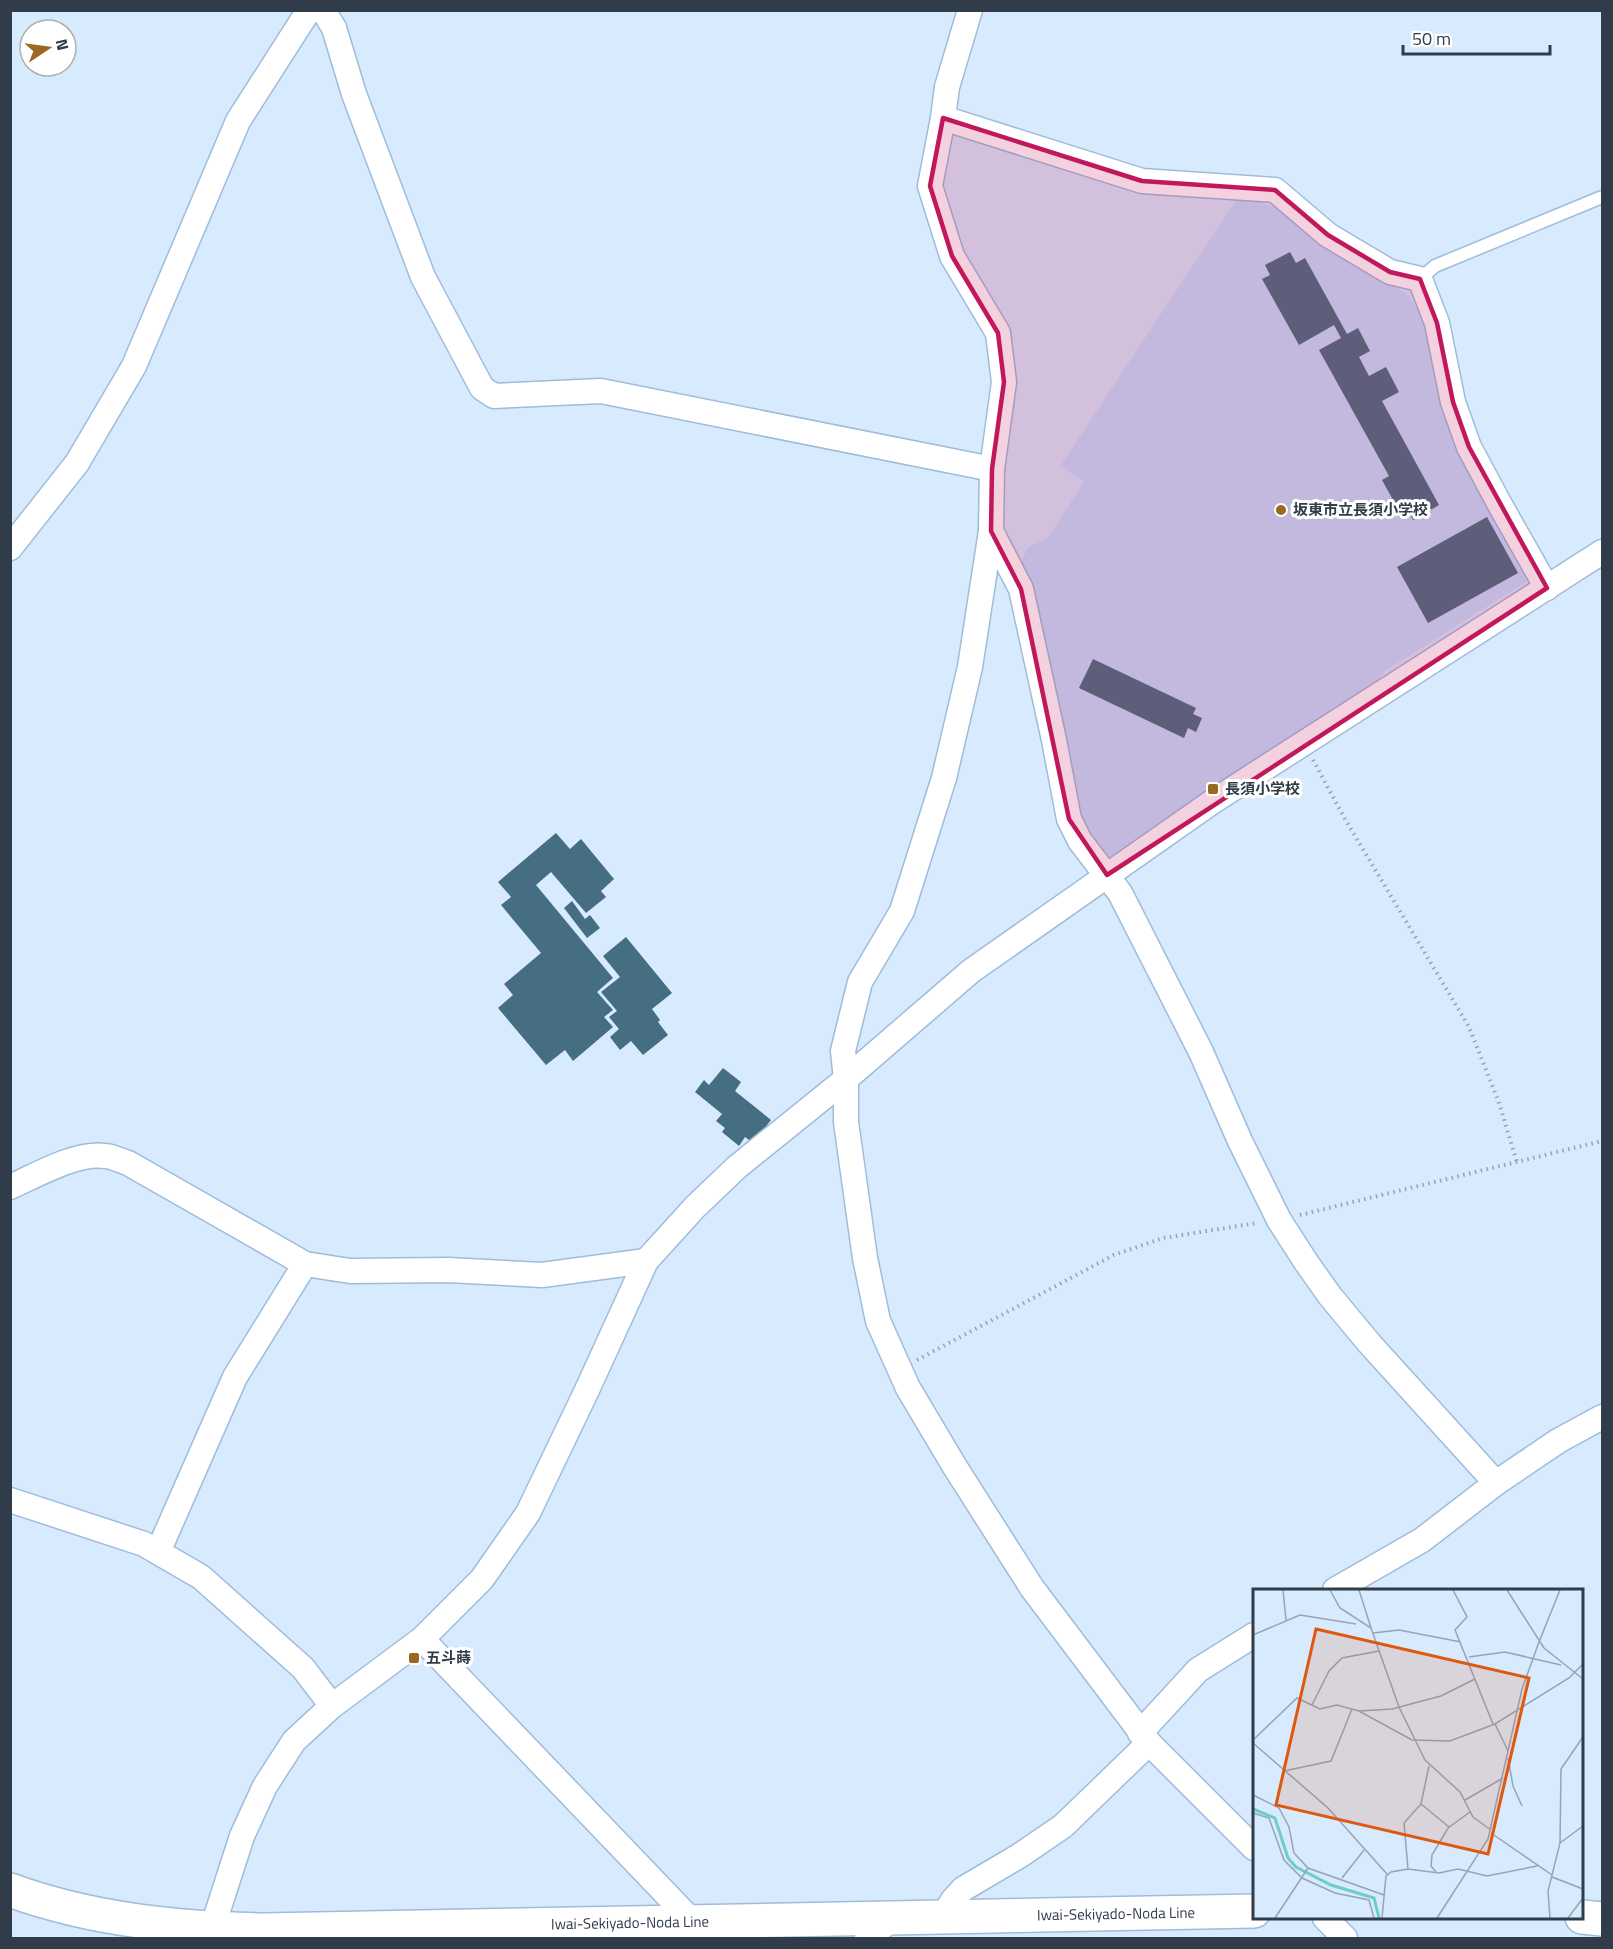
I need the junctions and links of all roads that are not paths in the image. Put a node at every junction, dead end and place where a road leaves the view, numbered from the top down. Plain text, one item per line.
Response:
1 (309, 10) edge
2 (323, 10) edge
3 (970, 10) edge
4 (943, 118) junction
5 (1602, 197) edge
6 (1420, 279) junction
7 (992, 469) junction
8 (991, 531) junction
9 (10, 548) edge
10 (1602, 552) edge
11 (1547, 588) junction
12 (1107, 874) junction
13 (846, 1079) junction
14 (10, 1187) edge
15 (646, 1261) junction
16 (305, 1264) junction
17 (1602, 1417) edge
18 (1496, 1483) junction
19 (10, 1500) edge
20 (158, 1552) junction
21 (1337, 1589) edge
22 (1253, 1636) edge
23 (422, 1640) junction
24 (332, 1706) junction
25 (1144, 1738) junction
26 (1253, 1847) edge
27 (10, 1890) edge
28 (1253, 1911) edge
29 (1583, 1917) edge
30 (894, 1918) junction
31 (942, 1918) junction
32 (1327, 1919) edge
33 (1602, 1919) edge
34 (693, 1922) junction
35 (196, 1932) edge
36 (867, 1938) edge
37 (1345, 1938) edge

1 - 9 street
2 - 7 street
3 - 4 street
4 - 6 street
4 - 7 street
5 - 6 lane
6 - 11 street
7 - 8 street
8 - 12 street
8 - 13 street
10 - 11 street
11 - 12 street
12 - 13 street
12 - 18 street
13 - 15 street
13 - 25 street
14 - 16 street
15 - 16 street
15 - 23 street
16 - 20 street
17 - 18 street
18 - 21 street
19 - 20 street
20 - 24 street
22 - 25 street
23 - 24 street
23 - 34 street
24 - 35 street
25 - 26 street
25 - 31 street
27 - 35 main road, Iwai-Sekiyado-Noda Line
28 - 31 main road, Iwai-Sekiyado-Noda Line
29 - 33 main road
30 - 31 main road, Iwai-Sekiyado-Noda Line
30 - 34 main road, Iwai-Sekiyado-Noda Line
30 - 36 street
32 - 37 street
34 - 35 main road, Iwai-Sekiyado-Noda Line

